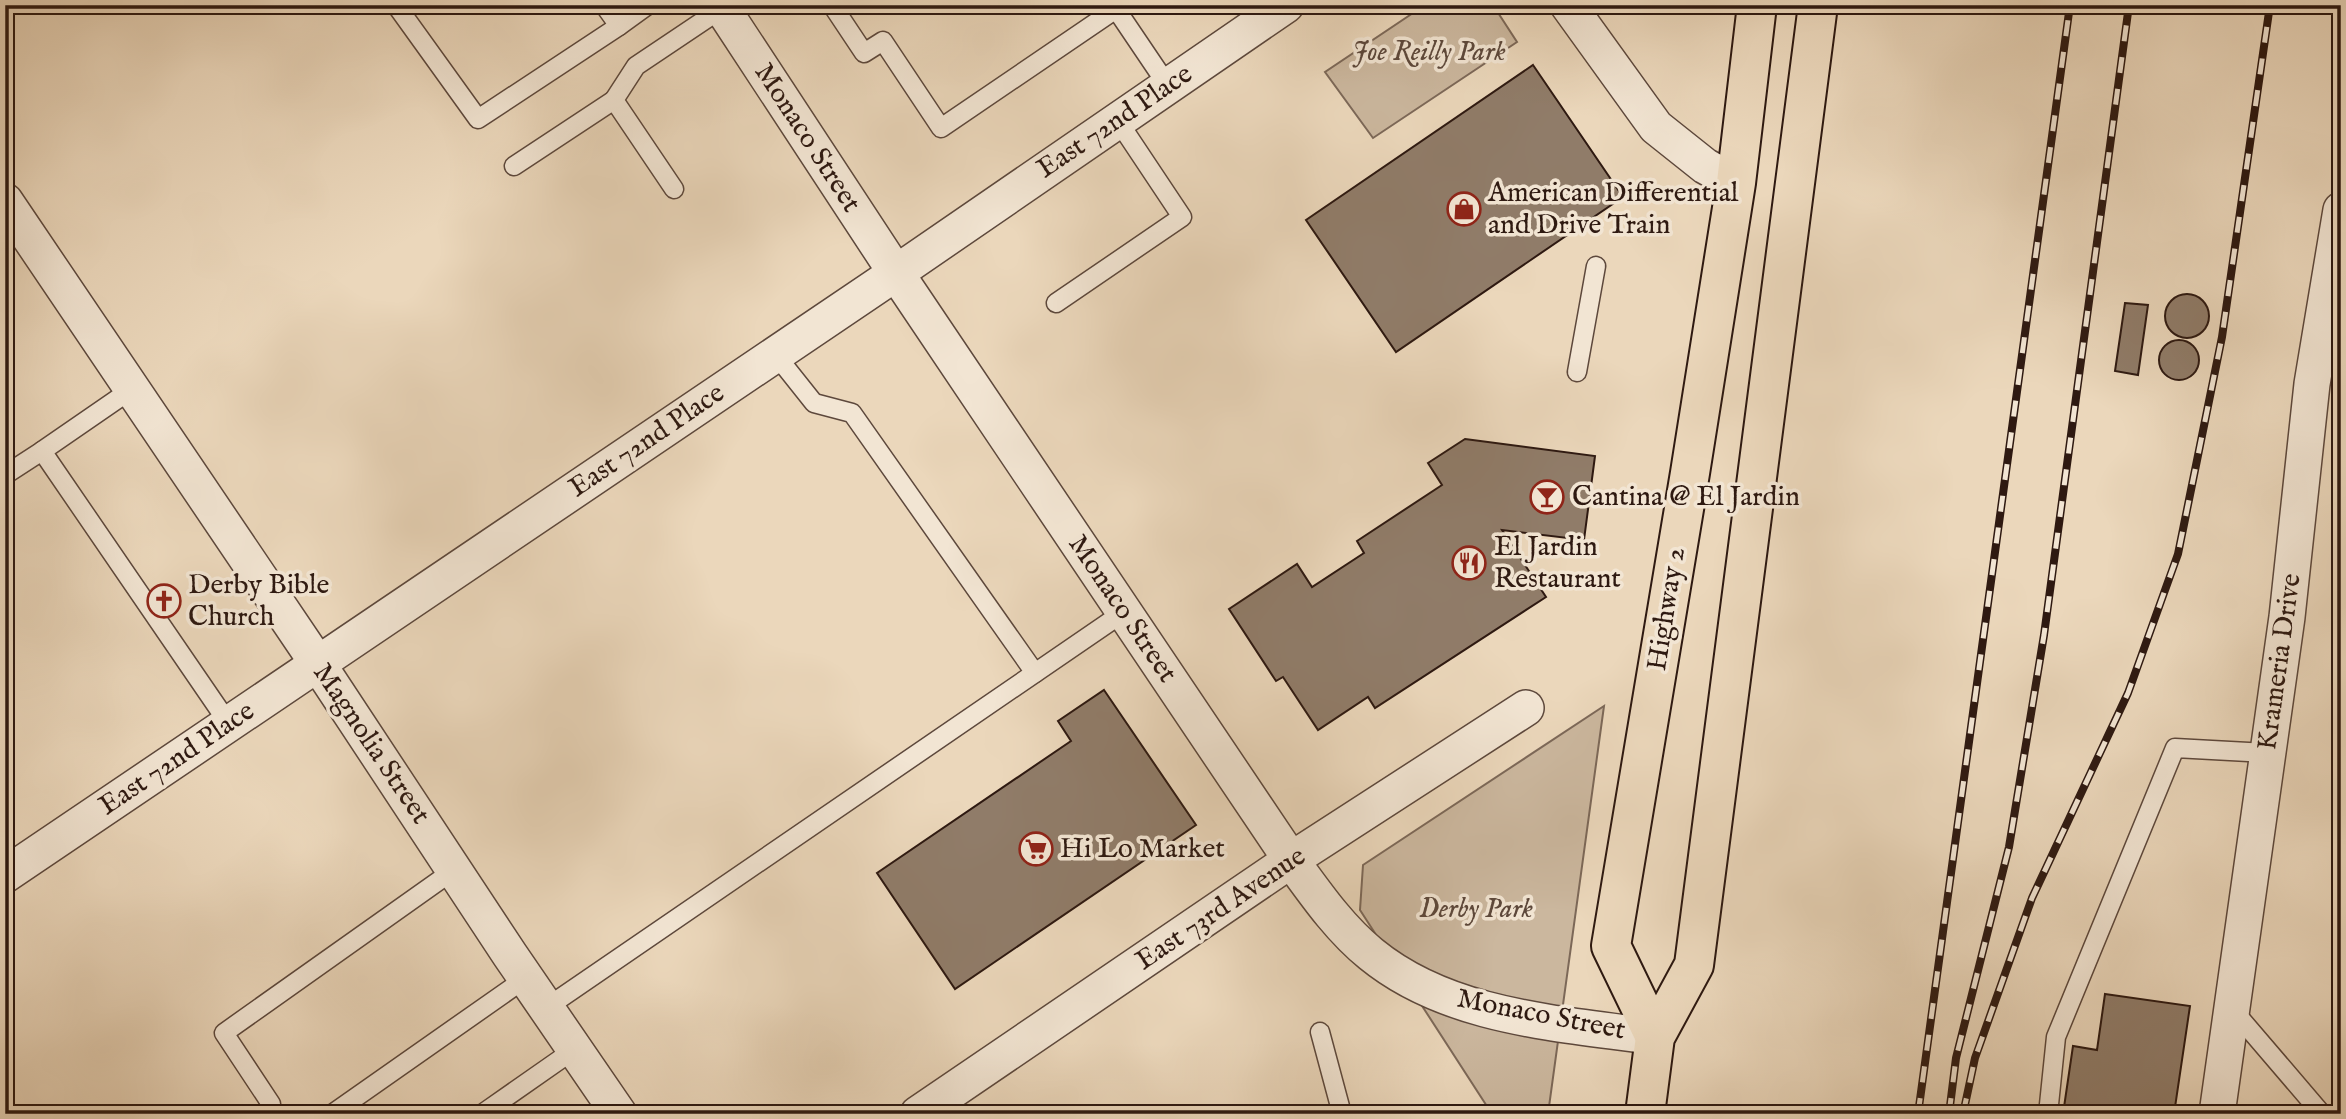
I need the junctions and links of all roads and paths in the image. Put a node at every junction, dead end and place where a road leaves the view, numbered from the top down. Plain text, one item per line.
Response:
1 (396, 5) edge
2 (604, 5) edge
3 (648, 5) edge
4 (832, 5) edge
5 (1286, 5) edge
6 (1568, 5) edge
7 (1757, 5) edge
8 (1818, 5) edge
9 (723, 6) edge
10 (619, 26) junction
11 (1168, 86) junction
12 (614, 100) junction
13 (1118, 121) junction
14 (514, 166) dead end
15 (1735, 183) junction
16 (674, 189) dead end
17 (5, 201) edge
18 (2341, 210) edge
19 (1596, 266) dead end
20 (896, 273) junction
21 (1056, 303) dead end
22 (775, 354) junction
23 (1577, 372) dead end
24 (132, 389) junction
25 (43, 451) junction
26 (5, 475) edge
27 (1124, 612) junction
28 (318, 664) junction
29 (1035, 673) junction
30 (1526, 708) dead end
31 (229, 724) junction
32 (2267, 753) junction
33 (1291, 860) junction
34 (454, 870) junction
35 (5, 875) edge
36 (526, 978) junction
37 (546, 1008) junction
38 (2233, 1010) junction
39 (1320, 1032) dead end
40 (1655, 1037) junction
41 (575, 1049) junction
42 (271, 1104) dead end
43 (332, 1114) edge
44 (482, 1114) edge
45 (619, 1114) edge
46 (918, 1114) edge
47 (1342, 1114) edge
48 (1645, 1114) edge
49 (2048, 1114) edge
50 (2217, 1114) edge
51 (2322, 1114) edge

1 - 10 lane
2 - 10 lane
3 - 10 lane
4 - 11 lane
5 - 11 street, East 72nd Place
6 - 15 street
7 - 15 main road, Highway 2
8 - 40 main road
9 - 12 lane
9 - 20 street, Monaco Street
11 - 13 street, East 72nd Place
12 - 14 lane
12 - 16 lane
13 - 20 street, East 72nd Place
13 - 21 lane
15 - 40 main road, Highway 2
17 - 24 street, Magnolia Street
18 - 32 street, Krameria Drive
19 - 23 lane
20 - 22 street, East 72nd Place
20 - 27 street, Monaco Street
22 - 28 street, East 72nd Place
22 - 29 lane
24 - 25 lane
24 - 28 street, Magnolia Street
25 - 26 lane
25 - 31 lane
27 - 29 lane
27 - 33 street, Monaco Street
28 - 31 street, East 72nd Place
28 - 34 street, Magnolia Street
29 - 37 lane
30 - 33 street, East 73rd Avenue
31 - 35 street, East 72nd Place
32 - 38 street, Krameria Drive
32 - 49 lane
33 - 40 street, Monaco Street
33 - 46 street, East 73rd Avenue
34 - 36 street, Magnolia Street
34 - 42 lane
36 - 37 street, Magnolia Street
36 - 43 lane
37 - 41 street, Magnolia Street
38 - 50 street, Krameria Drive
38 - 51 lane
39 - 47 lane
40 - 48 main road
41 - 44 lane
41 - 45 street, Magnolia Street

